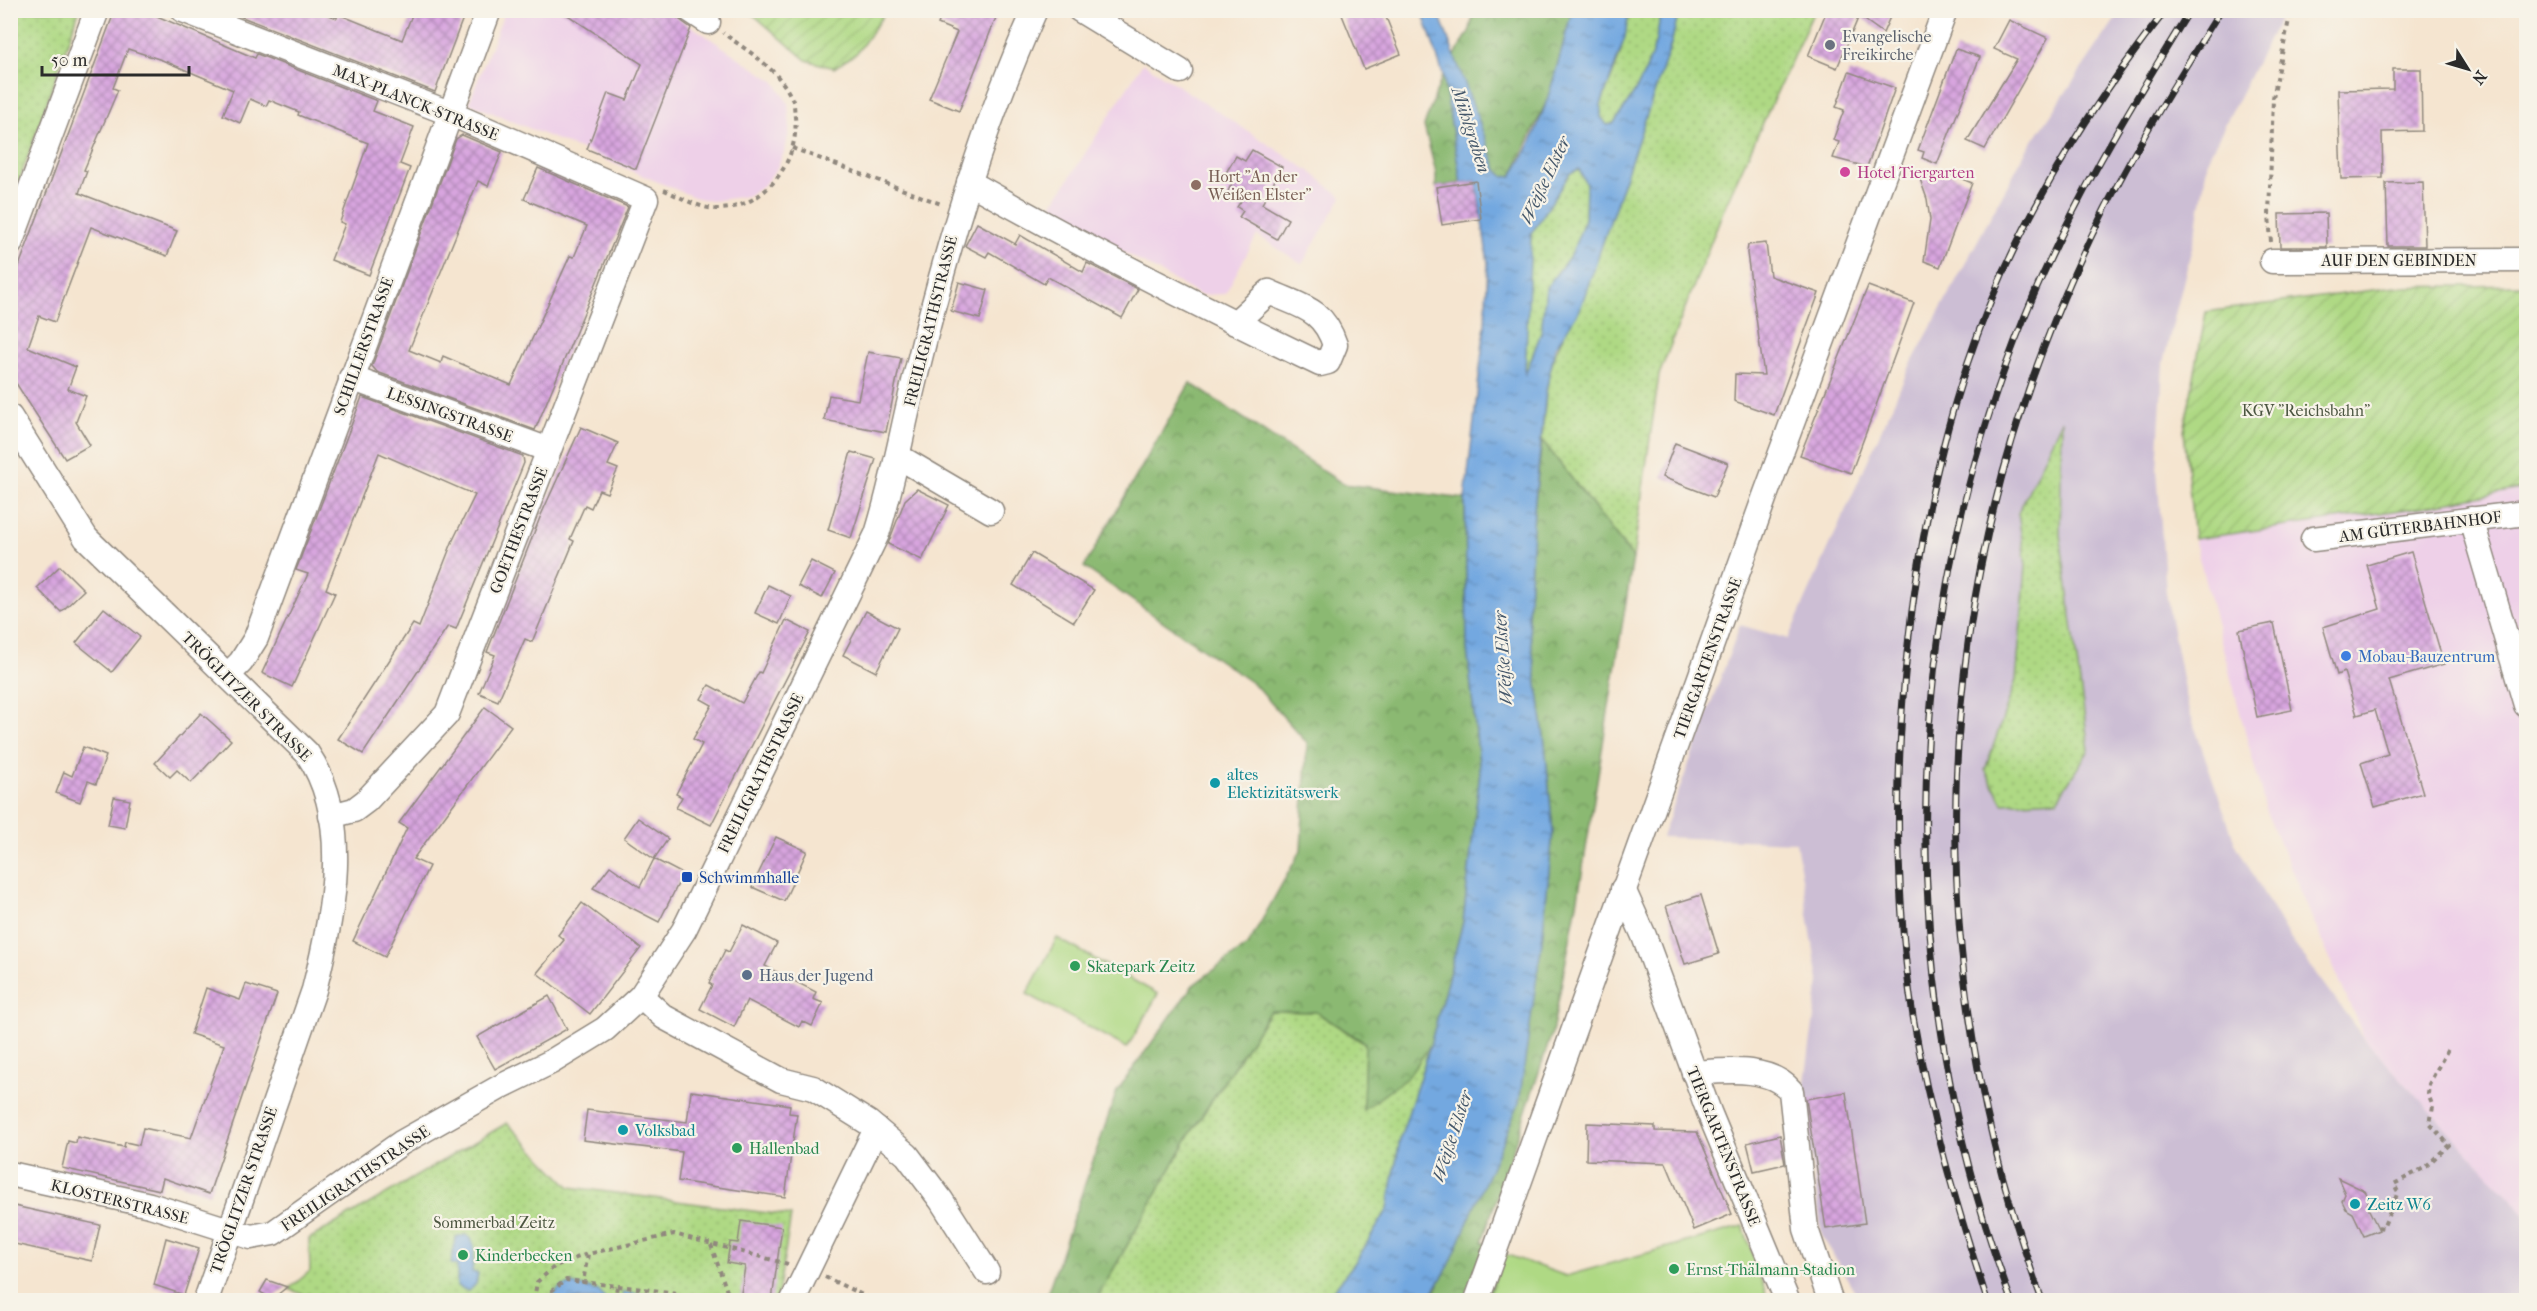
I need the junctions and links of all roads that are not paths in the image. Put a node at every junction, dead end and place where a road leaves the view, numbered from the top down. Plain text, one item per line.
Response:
1 (97, 10) edge
2 (183, 10) edge
3 (489, 10) edge
4 (1035, 10) edge
5 (1080, 10) edge
6 (1945, 10) edge
7 (1180, 71) dead end
8 (449, 113) junction
9 (969, 182) junction
10 (646, 199) joint
11 (10, 243) edge
12 (2526, 260) edge
13 (2272, 261) road end
14 (1235, 323) dead end
15 (351, 378) junction
16 (10, 417) edge
17 (549, 450) junction
18 (899, 458) junction
19 (991, 511) dead end
20 (2525, 517) edge
21 (2471, 519) junction
22 (2313, 539) dead end
23 (228, 675) junction
24 (2526, 705) edge
25 (331, 816) junction
26 (1623, 889) junction
27 (641, 996) junction
28 (1694, 1073) junction
29 (876, 1129) junction
30 (10, 1174) edge
31 (229, 1231) junction
32 (987, 1272) dead end
33 (206, 1300) edge
34 (793, 1300) edge
35 (1477, 1300) edge
36 (1787, 1300) edge
37 (1830, 1300) edge

1 - 11 street
2 - 8 street, MAX-PLANCK-STRASSE
3 - 8 street, SCHILLERSTRASSE
4 - 9 street, FREILIGRATHSTRASSE
5 - 7 street
6 - 26 street, TIERGARTENSTRASSE
8 - 10 street, MAX-PLANCK-STRASSE
8 - 15 street, SCHILLERSTRASSE
9 - 14 street
9 - 18 street, FREILIGRATHSTRASSE
10 - 17 street, GOETHESTRASSE
12 - 13 street, AUF DEN GEBINDEN
15 - 17 street, LESSINGSTRASSE
15 - 23 street, SCHILLERSTRASSE
16 - 23 street, TRÖGLITZER STRASSE
17 - 25 street, GOETHESTRASSE
18 - 19 street
18 - 27 street, FREILIGRATHSTRASSE
20 - 21 street, AM GÜTERBAHNHOF
21 - 22 street, AM GÜTERBAHNHOF
21 - 24 street
23 - 25 street, TRÖGLITZER STRASSE
25 - 31 street, TRÖGLITZER STRASSE
26 - 28 street, TIERGARTENSTRASSE
26 - 35 street
27 - 29 street
27 - 31 street, FREILIGRATHSTRASSE
28 - 36 street, TIERGARTENSTRASSE
28 - 37 street
29 - 32 street
29 - 34 street
30 - 31 street, KLOSTERSTRASSE
31 - 33 street, TRÖGLITZER STRASSE

